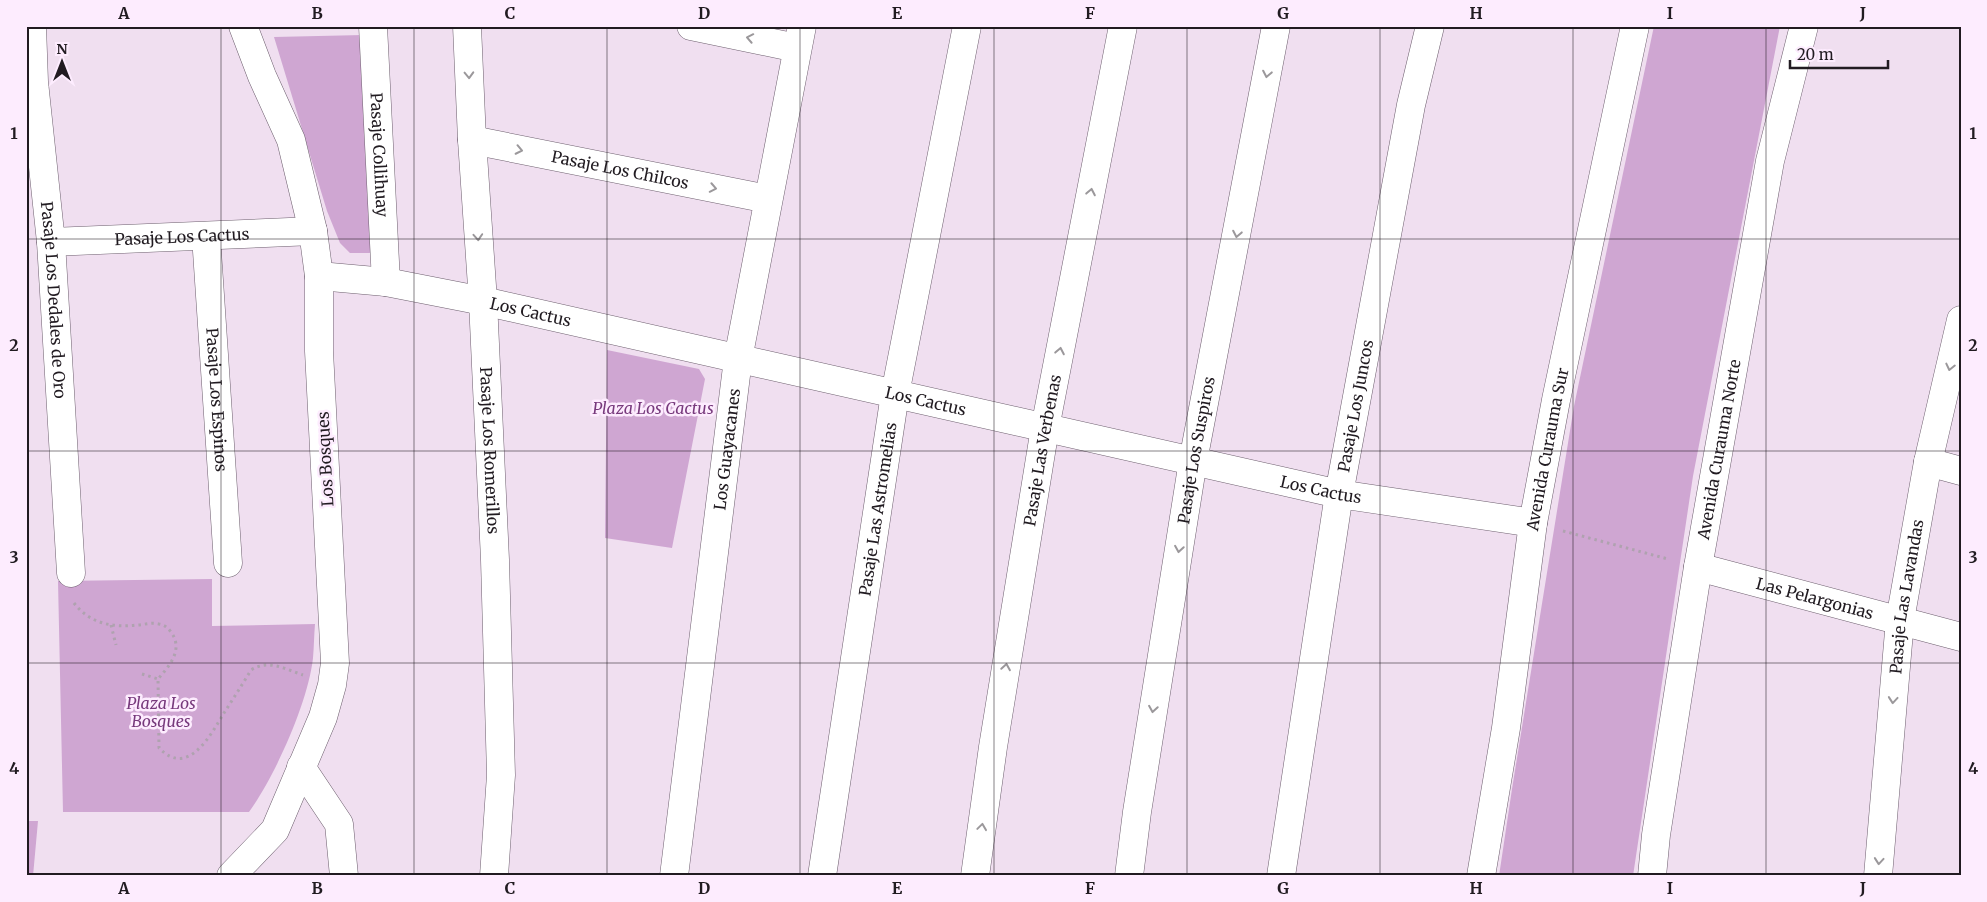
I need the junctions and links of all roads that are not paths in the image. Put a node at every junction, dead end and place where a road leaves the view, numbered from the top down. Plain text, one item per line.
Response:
1 (32, 26) edge
2 (243, 26) edge
3 (373, 26) edge
4 (467, 26) edge
5 (691, 26) edge
6 (967, 26) edge
7 (1123, 26) edge
8 (1276, 26) edge
9 (1430, 26) edge
10 (1635, 26) edge
11 (1804, 26) edge
12 (800, 37) edge
13 (472, 140) junction
14 (768, 199) junction
15 (314, 231) junction
16 (206, 236) junction
17 (51, 242) junction
18 (318, 276) junction
19 (386, 282) junction
20 (483, 302) junction
21 (1961, 320) edge
22 (738, 359) junction
23 (895, 394) junction
24 (1045, 428) junction
25 (1193, 461) junction
26 (1928, 462) junction
27 (1961, 471) edge
28 (1339, 494) junction
29 (1533, 523) junction
30 (228, 563) dead end
31 (1698, 567) junction
32 (71, 573) road end
33 (1900, 620) junction
34 (1961, 637) edge
35 (301, 767) junction
36 (231, 876) edge
37 (344, 876) edge
38 (494, 876) edge
39 (674, 876) edge
40 (822, 876) edge
41 (975, 876) edge
42 (1129, 876) edge
43 (1281, 876) edge
44 (1481, 876) edge
45 (1652, 876) edge
46 (1878, 876) edge

1 - 17 street, Pasaje Los Dedales de Oro
2 - 15 street, Los Bosques
3 - 19 street, Pasaje Collihuay
4 -> 13 street, Pasaje Los Romerillos
12 -> 5 street
6 - 23 street, Pasaje Las Astromelias
24 -> 7 street, Pasaje Las Verbenas
8 -> 25 street, Pasaje Los Suspiros
9 - 28 street, Pasaje Los Juncos
10 - 29 street, Avenida Curauma Sur
11 - 31 street, Avenida Curauma Norte
12 - 14 street, Los Guayacanes
13 -> 14 street, Pasaje Los Chilcos
13 -> 20 street, Pasaje Los Romerillos
14 - 22 street, Los Guayacanes
15 - 16 street, Pasaje Los Cactus
15 - 18 street, Los Bosques
16 - 17 street, Pasaje Los Cactus
16 - 30 street, Pasaje Los Espinos
17 - 32 street, Pasaje Los Dedales de Oro
18 - 19 street, Los Cactus
18 - 35 street, Los Bosques
19 - 20 street, Los Cactus
20 - 22 street, Los Cactus
20 - 38 street, Pasaje Los Romerillos
21 -> 26 street, Pasaje Las Lavandas
22 - 23 street, Los Cactus
22 - 39 street, Los Guayacanes
23 - 24 street, Los Cactus
23 - 40 street, Pasaje Las Astromelias
24 - 25 street, Los Cactus
41 -> 24 street, Pasaje Las Verbenas
25 - 28 street, Los Cactus
25 -> 42 street, Pasaje Los Suspiros
26 - 27 street
26 - 33 street, Pasaje Las Lavandas
28 - 29 street, Los Cactus
28 - 43 street, Pasaje Los Juncos
29 - 44 street, Avenida Curauma Sur
31 - 33 street, Las Pelargonias
31 - 45 street, Avenida Curauma Norte
33 - 34 street, Las Pelargonias
33 -> 46 street, Pasaje Las Lavandas
35 - 36 street, Los Bosques
35 - 37 street

